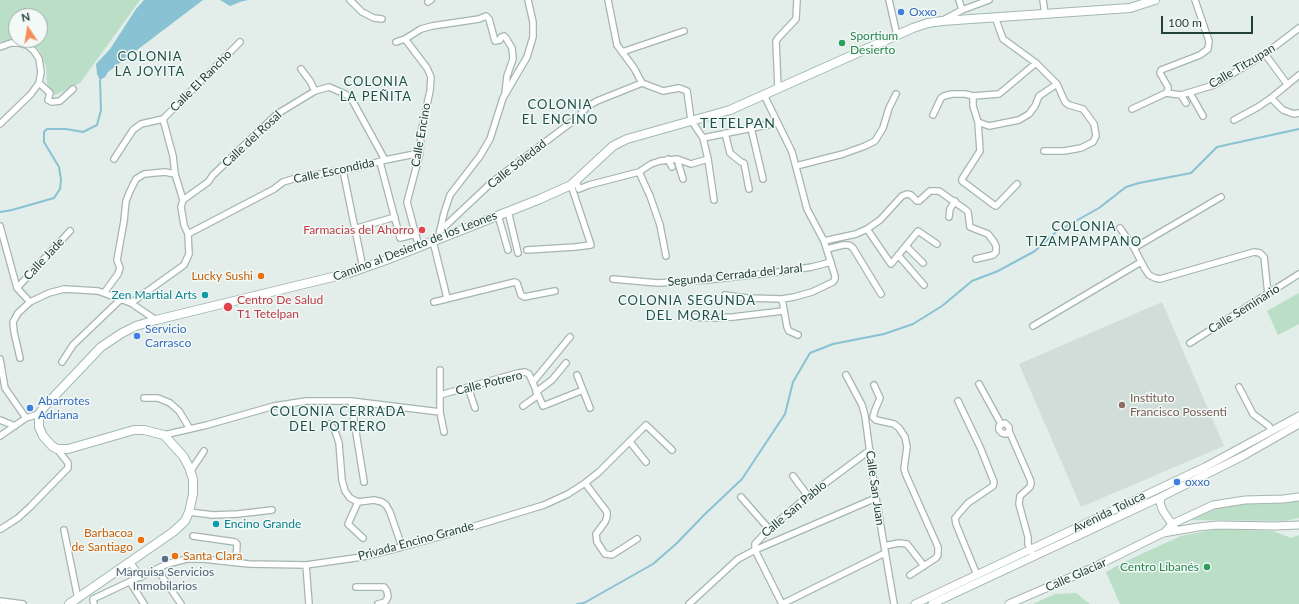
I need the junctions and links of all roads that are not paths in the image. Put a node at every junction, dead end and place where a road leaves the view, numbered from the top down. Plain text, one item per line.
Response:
1 (350, 0) edge
2 (528, 0) edge
3 (608, 0) edge
4 (797, 0) edge
5 (889, 0) edge
6 (959, 0) edge
7 (989, 0) edge
8 (1043, 0) edge
9 (1155, 0) edge
10 (1195, 0) edge
11 (962, 10) junction
12 (1045, 14) junction
13 (995, 17) junction
14 (382, 18) dead end
15 (942, 21) junction
16 (1299, 28) edge
17 (684, 31) dead end
18 (897, 35) junction
19 (406, 39) junction
20 (240, 42) dead end
21 (396, 42) dead end
22 (0, 47) edge
23 (622, 52) junction
24 (1265, 54) junction
25 (1036, 63) junction
26 (301, 69) dead end
27 (1299, 75) edge
28 (642, 83) junction
29 (39, 84) junction
30 (1057, 84) junction
31 (1286, 84) junction
32 (778, 88) junction
33 (73, 90) dead end
34 (315, 91) junction
35 (1166, 93) junction
36 (1190, 93) junction
37 (896, 94) dead end
38 (764, 95) junction
39 (1182, 95) junction
40 (505, 96) junction
41 (973, 96) junction
42 (1273, 96) junction
43 (1186, 103) dead end
44 (1132, 109) dead end
45 (1299, 113) edge
46 (933, 115) dead end
47 (1203, 116) dead end
48 (163, 119) junction
49 (691, 120) junction
50 (1234, 120) dead end
51 (978, 122) junction
52 (777, 123) junction
53 (0, 124) edge
54 (751, 128) junction
55 (725, 133) junction
56 (703, 138) junction
57 (1044, 151) dead end
58 (420, 153) junction
59 (114, 159) dead end
60 (668, 159) junction
61 (677, 159) junction
62 (708, 159) junction
63 (383, 161) junction
64 (691, 164) junction
65 (796, 166) junction
66 (672, 167) dead end
67 (680, 170) junction
68 (639, 172) junction
69 (175, 174) junction
70 (344, 175) dead end
71 (683, 179) dead end
72 (763, 179) dead end
73 (573, 183) junction
74 (1017, 184) dead end
75 (749, 189) dead end
76 (1221, 197) dead end
77 (183, 200) junction
78 (714, 200) dead end
79 (955, 201) junction
80 (508, 211) junction
81 (498, 215) junction
82 (949, 217) dead end
83 (395, 218) junction
84 (0, 226) edge
85 (1120, 228) dead end
86 (354, 229) junction
87 (867, 229) junction
88 (70, 231) dead end
89 (188, 234) junction
90 (416, 234) junction
91 (437, 237) junction
92 (824, 241) junction
93 (937, 244) dead end
94 (906, 246) junction
95 (419, 247) junction
96 (1134, 248) junction
97 (827, 249) junction
98 (508, 250) dead end
99 (527, 250) dead end
100 (518, 253) dead end
101 (666, 256) dead end
102 (898, 256) junction
103 (976, 259) dead end
104 (831, 262) junction
105 (1141, 262) junction
106 (923, 263) dead end
107 (363, 268) junction
108 (1299, 274) edge
109 (613, 279) dead end
110 (924, 285) dead end
111 (17, 288) junction
112 (555, 291) dead end
113 (104, 293) junction
114 (725, 294) dead end
115 (881, 294) dead end
116 (1268, 294) junction
117 (447, 298) junction
118 (782, 299) junction
119 (120, 300) junction
120 (30, 302) junction
121 (434, 302) dead end
122 (131, 303) junction
123 (783, 311) junction
124 (690, 317) dead end
125 (156, 320) junction
126 (1033, 326) dead end
127 (798, 335) dead end
128 (570, 337) dead end
129 (1190, 343) dead end
130 (20, 358) dead end
131 (0, 359) edge
132 (62, 362) dead end
133 (566, 363) dead end
134 (440, 370) dead end
135 (577, 375) dead end
136 (846, 375) dead end
137 (533, 382) junction
138 (979, 384) dead end
139 (874, 386) dead end
140 (1239, 387) dead end
141 (468, 388) junction
142 (583, 390) junction
143 (537, 394) junction
144 (440, 395) junction
145 (144, 398) dead end
146 (351, 401) junction
147 (958, 402) dead end
148 (523, 406) dead end
149 (475, 408) dead end
150 (590, 408) dead end
151 (440, 412) junction
152 (39, 414) junction
153 (1299, 416) edge
154 (26, 418) junction
155 (0, 420) edge
156 (330, 424) dead end
157 (1299, 424) edge
158 (15, 426) junction
159 (190, 429) junction
160 (444, 432) dead end
161 (1271, 432) junction
162 (164, 435) junction
163 (0, 436) edge
164 (630, 442) junction
165 (57, 449) junction
166 (672, 450) dead end
167 (870, 450) junction
168 (204, 451) dead end
169 (646, 462) dead end
170 (190, 472) junction
171 (793, 476) dead end
172 (364, 482) dead end
173 (585, 483) junction
174 (808, 496) junction
175 (741, 497) dead end
176 (1161, 497) junction
177 (1299, 497) edge
178 (876, 498) junction
179 (358, 502) junction
180 (272, 510) dead end
181 (189, 512) junction
182 (1172, 524) junction
183 (1299, 525) edge
184 (1, 529) dead end
185 (768, 529) junction
186 (64, 530) dead end
187 (1178, 531) junction
188 (1164, 533) junction
189 (193, 536) dead end
190 (363, 538) dead end
191 (637, 539) dead end
192 (884, 546) junction
193 (402, 547) junction
194 (755, 550) junction
195 (1035, 551) junction
196 (885, 553) junction
197 (130, 562) junction
198 (236, 562) junction
199 (306, 565) junction
200 (924, 566) junction
201 (157, 569) junction
202 (910, 575) dead end
203 (977, 575) junction
204 (141, 577) junction
205 (130, 582) junction
206 (356, 587) dead end
207 (78, 598) junction
208 (0, 601) edge
209 (23, 604) edge
210 (69, 604) edge
211 (94, 604) edge
212 (144, 604) edge
213 (180, 604) edge
214 (309, 604) edge
215 (378, 604) edge
216 (689, 604) edge
217 (782, 604) edge
218 (894, 604) edge
219 (916, 604) edge
220 (932, 604) edge
221 (1009, 604) edge

1 - 14 street
2 - 40 street
3 - 23 street
4 - 32 street
5 - 18 street
6 - 11 street
7 - 11 street
8 - 12 street
9 - 12 main road, Camino al Desierto de los Leones
10 - 35 street
11 - 15 street
12 - 13 main road, Camino al Desierto de los Leones
13 - 15 main road, Camino al Desierto de los Leones
13 - 25 street
15 - 18 main road, Camino al Desierto de los Leones
16 - 24 street, Calle Titzupan
17 - 23 street
18 - 32 main road, Camino al Desierto de los Leones
19 - 21 street
19 - 40 street
19 - 58 street, Calle Encino
20 - 48 street, Calle El Rancho
22 - 29 street
23 - 28 street
24 - 31 street
24 - 36 street, Calle Titzupan
25 - 30 street
25 - 41 street
26 - 34 street
27 - 31 street
28 - 49 street
28 - 91 street, Calle Soledad
29 - 33 street
29 - 53 street
30 - 51 street
30 - 57 street
31 - 42 street
32 - 38 main road, Camino al Desierto de los Leones
34 - 63 street, Calle del Rosal
34 - 77 street, Calle del Rosal
35 - 39 street
35 - 44 street
36 - 39 street, Calle Titzupan
36 - 47 street
37 - 65 street
38 - 49 main road, Camino al Desierto de los Leones
38 - 52 street
39 - 43 street
40 - 91 street
41 - 46 street
41 - 51 street
42 - 45 street
42 - 50 street
48 - 59 street
48 - 69 street
49 - 56 street
49 - 73 main road, Camino al Desierto de los Leones
51 - 74 street
52 - 54 street
52 - 65 street
54 - 55 street
54 - 72 street
55 - 56 street
55 - 75 street
56 - 62 street
58 - 63 street, Calle Escondida
58 - 90 street, Calle Encino
60 - 61 street
60 - 66 street
60 - 68 street
61 - 64 street
61 - 67 street
62 - 64 street
62 - 78 street
63 - 83 street, Calle del Rosal
63 - 89 street, Calle Escondida
64 - 67 street
65 - 92 street
67 - 71 street
68 - 73 street
68 - 101 street
69 - 77 street
69 - 113 street
70 - 86 street
73 - 80 main road, Camino al Desierto de los Leones
73 - 99 street
76 - 96 street
77 - 89 street
79 - 82 street
79 - 87 street
79 - 103 street
80 - 81 main road, Camino al Desierto de los Leones
80 - 100 street
81 - 91 main road, Camino al Desierto de los Leones
81 - 98 street
83 - 86 street
83 - 90 street, Calle del Rosal
84 - 111 street
85 - 96 street
86 - 107 street
87 - 92 street
87 - 102 street
88 - 111 street, Calle Jade
89 - 122 street
90 - 95 street, Calle Encino
91 - 95 main road, Camino al Desierto de los Leones
91 - 117 street
92 - 97 street
93 - 94 street
94 - 102 street
94 - 106 street
95 - 107 main road, Camino al Desierto de los Leones
96 - 105 street
97 - 104 street
97 - 115 street
102 - 110 street
104 - 109 street, Segunda Cerrada del Jaral
104 - 118 street
105 - 116 street
105 - 126 street
107 - 125 main road, Camino al Desierto de los Leones
108 - 116 street, Calle Seminario
111 - 120 street
112 - 117 street
113 - 119 street
113 - 120 street
114 - 118 street
116 - 129 street, Calle Seminario
117 - 121 street
118 - 123 street
119 - 122 street
119 - 132 street
120 - 130 street
122 - 125 street
123 - 124 street
123 - 127 street
125 - 152 main road, Camino al Desierto de los Leones
128 - 137 street
131 - 154 street
133 - 143 street
134 - 144 street
135 - 142 street
136 - 167 street, Calle San Juan
137 - 141 street, Calle Potrero
137 - 143 street
138 - 195 street
139 - 200 street
140 - 161 street
141 - 144 street, Calle Potrero
141 - 149 street
142 - 143 street
142 - 150 street
143 - 148 street
144 - 151 street
145 - 159 street
146 - 151 street
146 - 159 street
146 - 172 street
147 - 203 street
151 - 160 street
152 - 154 street
152 - 165 main road
153 - 161 street, Avenida Toluca
154 - 158 street
155 - 158 street
156 - 179 street
157 - 176 street, Avenida Toluca
158 - 163 street
159 - 162 street
161 - 195 street, Avenida Toluca
162 - 165 main road
162 - 170 main road
164 - 166 street, Privada Encino Grande
164 - 169 street
164 - 173 street, Privada Encino Grande
165 - 184 street
167 - 174 street, Calle San Pablo
167 - 178 street, Calle San Juan
168 - 170 street
170 - 181 main road
171 - 174 street
173 - 191 street
173 - 193 street, Privada Encino Grande
174 - 185 street, Calle San Pablo
175 - 185 street
176 - 182 street
176 - 195 street, Avenida Toluca
177 - 182 street, Calle Glaciar
178 - 192 street, Calle San Juan
178 - 194 street
179 - 190 street
179 - 193 street
180 - 181 street
181 - 197 main road
182 - 187 street
182 - 188 street, Calle Glaciar
183 - 187 street, Calle Glaciar
185 - 194 street, Calle San Pablo
186 - 207 street
187 - 188 street, Calle Glaciar
188 - 221 street, Calle Glaciar
189 - 198 street
192 - 196 street, Calle San Juan
192 - 200 street
193 - 199 street, Privada Encino Grande
194 - 216 street, Calle San Pablo
194 - 217 street
195 - 203 street, Avenida Toluca
195 - 220 street, Avenida Toluca
196 - 217 street
196 - 218 street, Calle San Juan
197 - 204 street
197 - 207 main road
198 - 199 street, Privada Encino Grande
198 - 201 street, Privada Encino Grande
199 - 214 street
200 - 202 street
201 - 204 street, Privada Encino Grande
201 - 213 street
203 - 219 street, Avenida Toluca
204 - 205 street, Privada Encino Grande
205 - 211 street, Privada Encino Grande
205 - 212 street
206 - 215 street
207 - 210 main road
208 - 209 street

